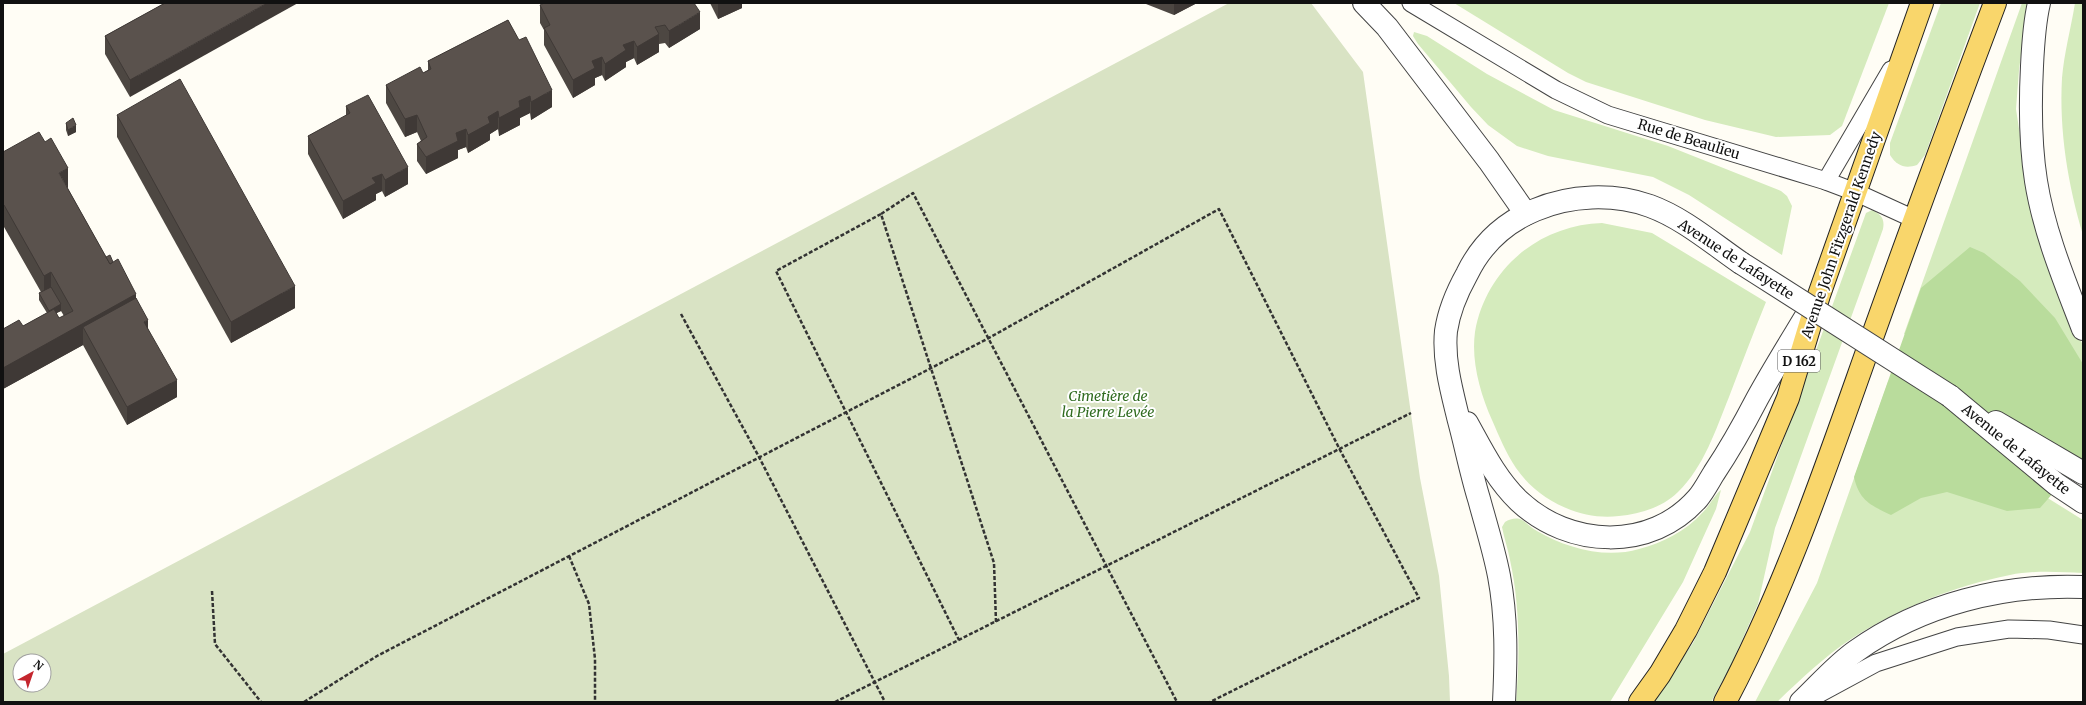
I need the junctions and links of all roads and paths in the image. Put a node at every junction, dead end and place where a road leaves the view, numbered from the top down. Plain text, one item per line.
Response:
1 (1364, 3) edge
2 (1411, 3) edge
3 (1922, 3) edge
4 (1995, 3) edge
5 (2039, 3) edge
6 (1910, 37) junction
7 (1826, 181) junction
8 (1855, 192) junction
9 (881, 214) junction
10 (1526, 214) junction
11 (1914, 219) junction
12 (1818, 295) junction
13 (681, 314) dead end
14 (2083, 329) edge
15 (987, 339) junction
16 (932, 368) junction
17 (1453, 396) junction
18 (1950, 396) junction
19 (846, 412) junction
20 (1411, 413) dead end
21 (1340, 450) junction
22 (760, 457) junction
23 (2083, 473) edge
24 (2056, 484) junction
25 (2083, 487) edge
26 (2083, 502) edge
27 (568, 556) junction
28 (1107, 566) junction
29 (2083, 587) edge
30 (212, 591) dead end
31 (996, 622) junction
32 (2083, 635) edge
33 (958, 640) junction
34 (876, 682) junction
35 (261, 702) edge
36 (304, 702) edge
37 (595, 702) edge
38 (835, 702) edge
39 (885, 702) edge
40 (1177, 702) edge
41 (1210, 702) edge
42 (1504, 702) edge
43 (1640, 702) edge
44 (1725, 702) edge
45 (1801, 702) edge
46 (1804, 702) edge

1 - 10 street
2 - 7 lane, Rue de Beaulieu
3 - 6 main road, Avenue John Fitzgerald Kennedy / D 162
4 - 11 main road
5 - 14 street
6 - 7 lane
6 - 8 main road, Avenue John Fitzgerald Kennedy / D 162
7 - 8 lane, Rue de Beaulieu
8 - 11 lane, Rue de Beaulieu
8 - 12 main road, Avenue John Fitzgerald Kennedy / D 162
9 - 15 path
9 - 16 path
9 - 19 path
10 - 17 street, Avenue de Lafayette
10 - 18 street, Avenue de Lafayette, bridge
11 - 44 main road
12 - 17 street
12 - 43 main road, Avenue John Fitzgerald Kennedy / D 162
13 - 22 path
15 - 16 path
15 - 21 path
15 - 28 path
16 - 19 path
16 - 31 path
17 - 42 street
18 - 23 street, Avenue de Lafayette
18 - 24 street, Avenue de Lafayette
19 - 22 path
19 - 33 path
20 - 21 path
21 - 28 path
21 - 41 path
22 - 27 path
22 - 34 path
24 - 25 street
24 - 26 street, Avenue de Lafayette
27 - 36 path
27 - 37 path
28 - 31 path
28 - 40 path
29 - 45 street
30 - 35 path
31 - 33 path
32 - 46 lane
33 - 34 path
34 - 38 path
34 - 39 path

